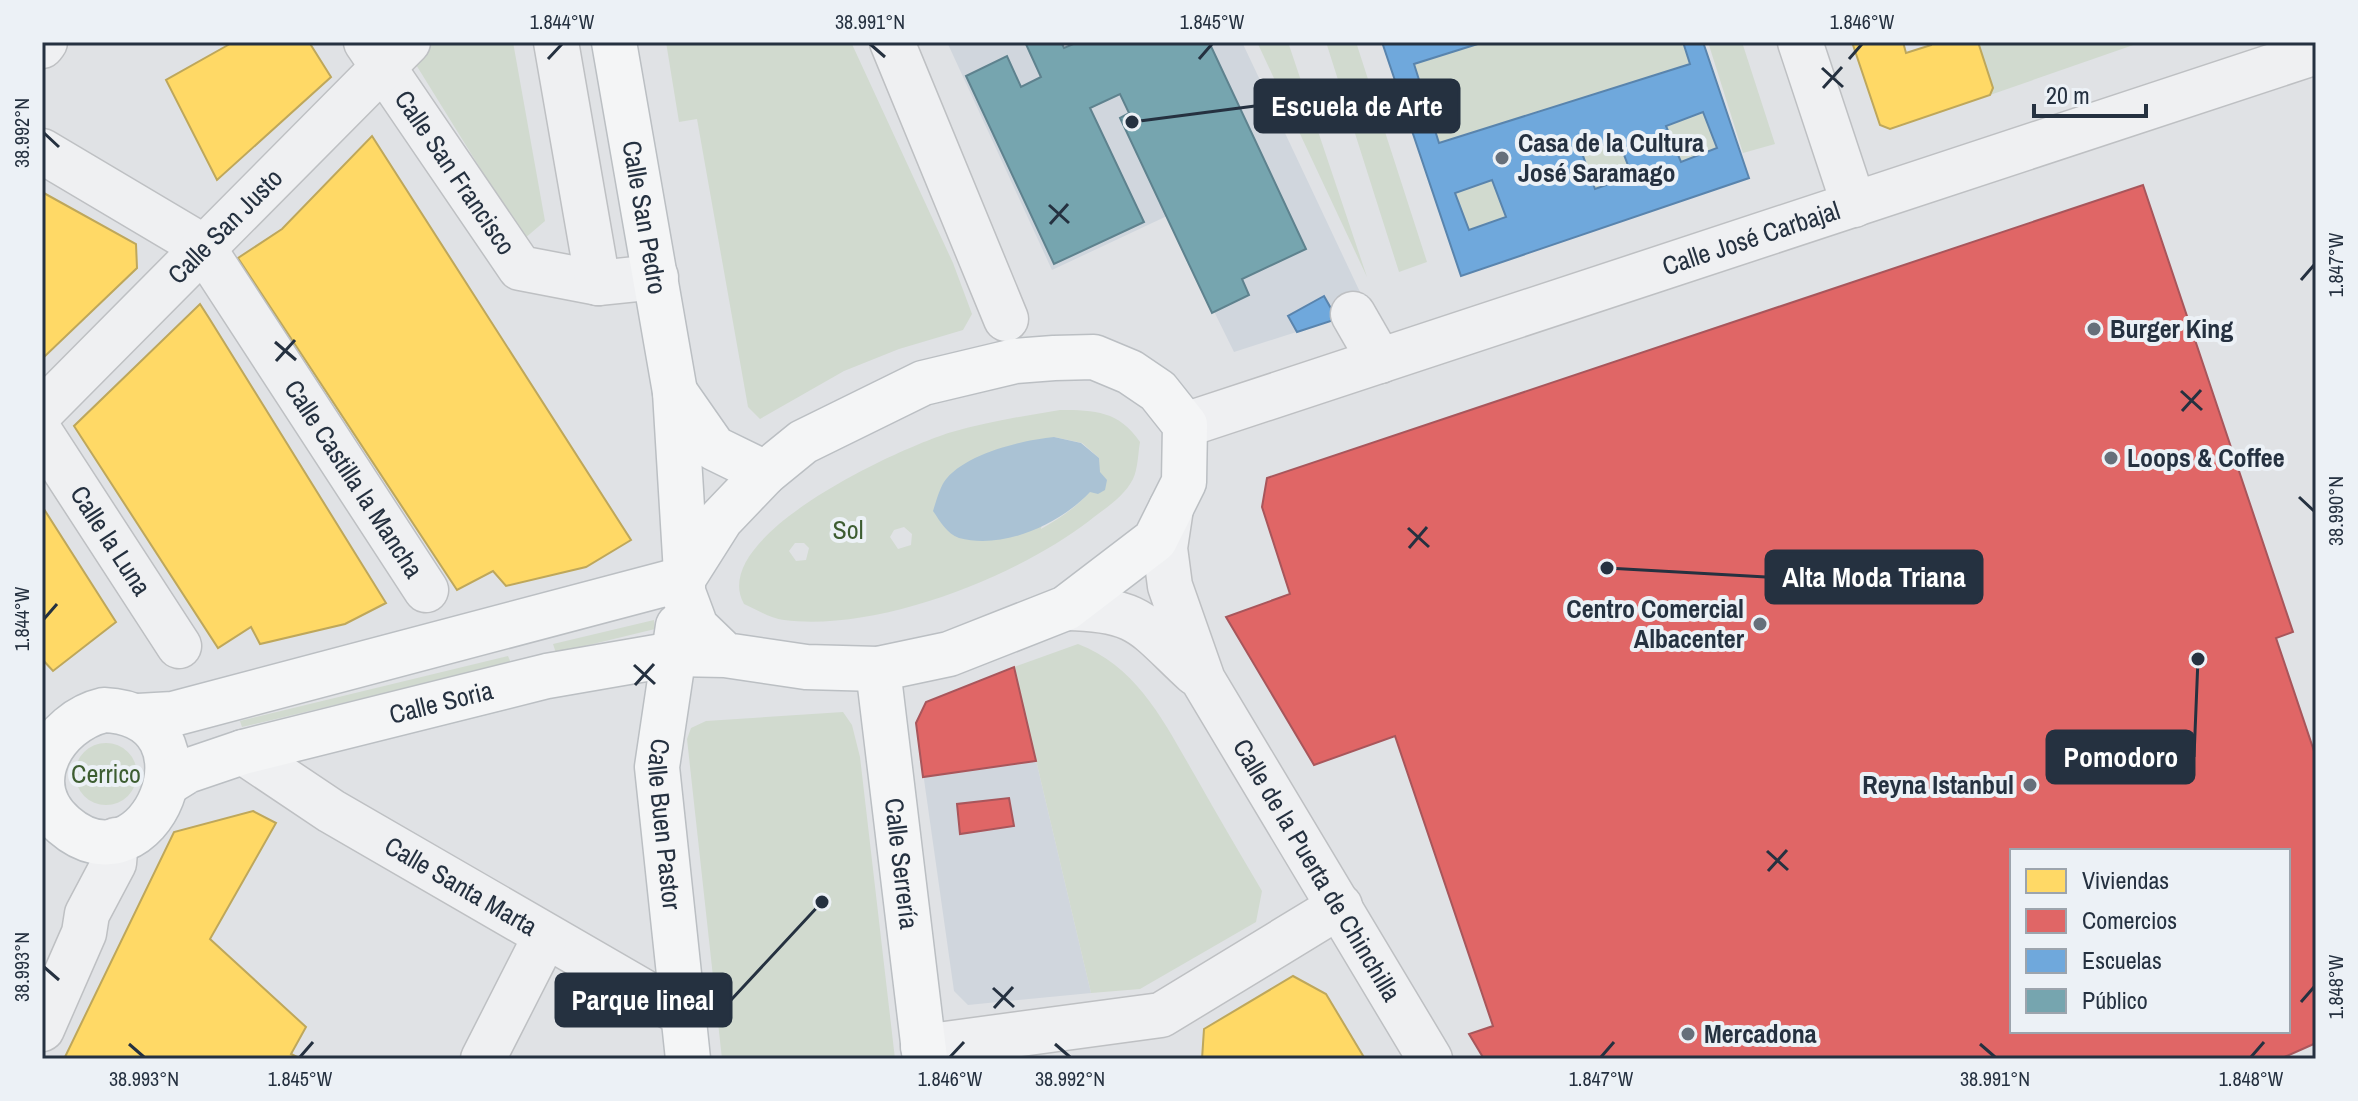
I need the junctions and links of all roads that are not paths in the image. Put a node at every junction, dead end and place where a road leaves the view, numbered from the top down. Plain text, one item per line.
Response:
1 (556, 42) edge
2 (614, 42) edge
3 (892, 42) edge
4 (1800, 42) edge
5 (386, 51) edge
6 (2316, 52) edge
7 (42, 151) edge
8 (1854, 205) junction
9 (202, 246) junction
10 (656, 277) junction
11 (598, 283) junction
12 (1353, 314) dead end
13 (1006, 319) junction
14 (1054, 358) junction
15 (1380, 361) junction
16 (992, 366) junction
17 (675, 392) junction
18 (42, 411) edge
19 (1185, 425) junction
20 (42, 435) edge
21 (765, 473) junction
22 (1171, 508) junction
23 (684, 581) junction
24 (426, 590) dead end
25 (1066, 608) junction
26 (179, 646) dead end
27 (674, 654) junction
28 (725, 655) junction
29 (878, 669) junction
30 (1203, 680) junction
31 (42, 703) edge
32 (87, 714) junction
33 (138, 716) junction
34 (243, 752) junction
35 (166, 784) junction
36 (46, 795) edge
37 (116, 840) junction
38 (1340, 906) junction
39 (545, 937) junction
40 (682, 1014) junction
41 (42, 1029) edge
42 (924, 1053) edge
43 (483, 1059) edge
44 (688, 1059) edge
45 (1430, 1059) edge

1 - 11 street
2 - 10 main road, Calle San Pedro
3 - 13 street
4 - 8 street
5 - 9 street, Calle San Justo
5 - 11 street, Calle San Francisco
6 - 8 street, Calle José Carbajal
7 - 9 street
8 - 15 street, Calle José Carbajal
9 - 18 street, Calle San Justo
9 - 24 street, Calle Castilla la Mancha
10 - 11 street, Calle San Francisco
10 - 17 main road, Calle San Pedro
12 - 15 street
13 - 14 street
13 - 16 street
14 - 16 main road
14 - 19 main road
15 - 19 street, Calle José Carbajal
16 - 21 main road
17 - 21 main road, Calle San Pedro
17 - 23 main road, Calle San Pedro
19 - 22 main road, Calle Soria
20 - 26 street, Calle la Luna
21 - 23 main road
22 - 25 main road, Calle Soria
22 - 30 street, Calle de la Puerta de Chinchilla
23 - 27 main road, Calle Buen Pastor
23 - 28 main road
23 - 33 main road
25 - 29 main road, Calle Soria
25 - 30 street, Calle de la Puerta de Chinchilla
27 - 28 main road, Calle Soria
27 - 34 main road, Calle Soria
27 - 40 main road, Calle Buen Pastor
28 - 29 main road, Calle Soria
29 - 42 main road, Calle Serrería
30 - 38 street, Calle de la Puerta de Chinchilla
31 - 32 main road
32 - 33 main road
32 - 36 main road
33 - 35 main road
34 - 35 main road, Calle Soria
34 - 39 street, Calle Santa Marta
35 - 37 main road
36 - 37 main road
37 - 41 street
38 - 42 street
38 - 45 street, Calle de la Puerta de Chinchilla
39 - 40 street, Calle Santa Marta
39 - 43 street
40 - 44 main road, Calle Buen Pastor

